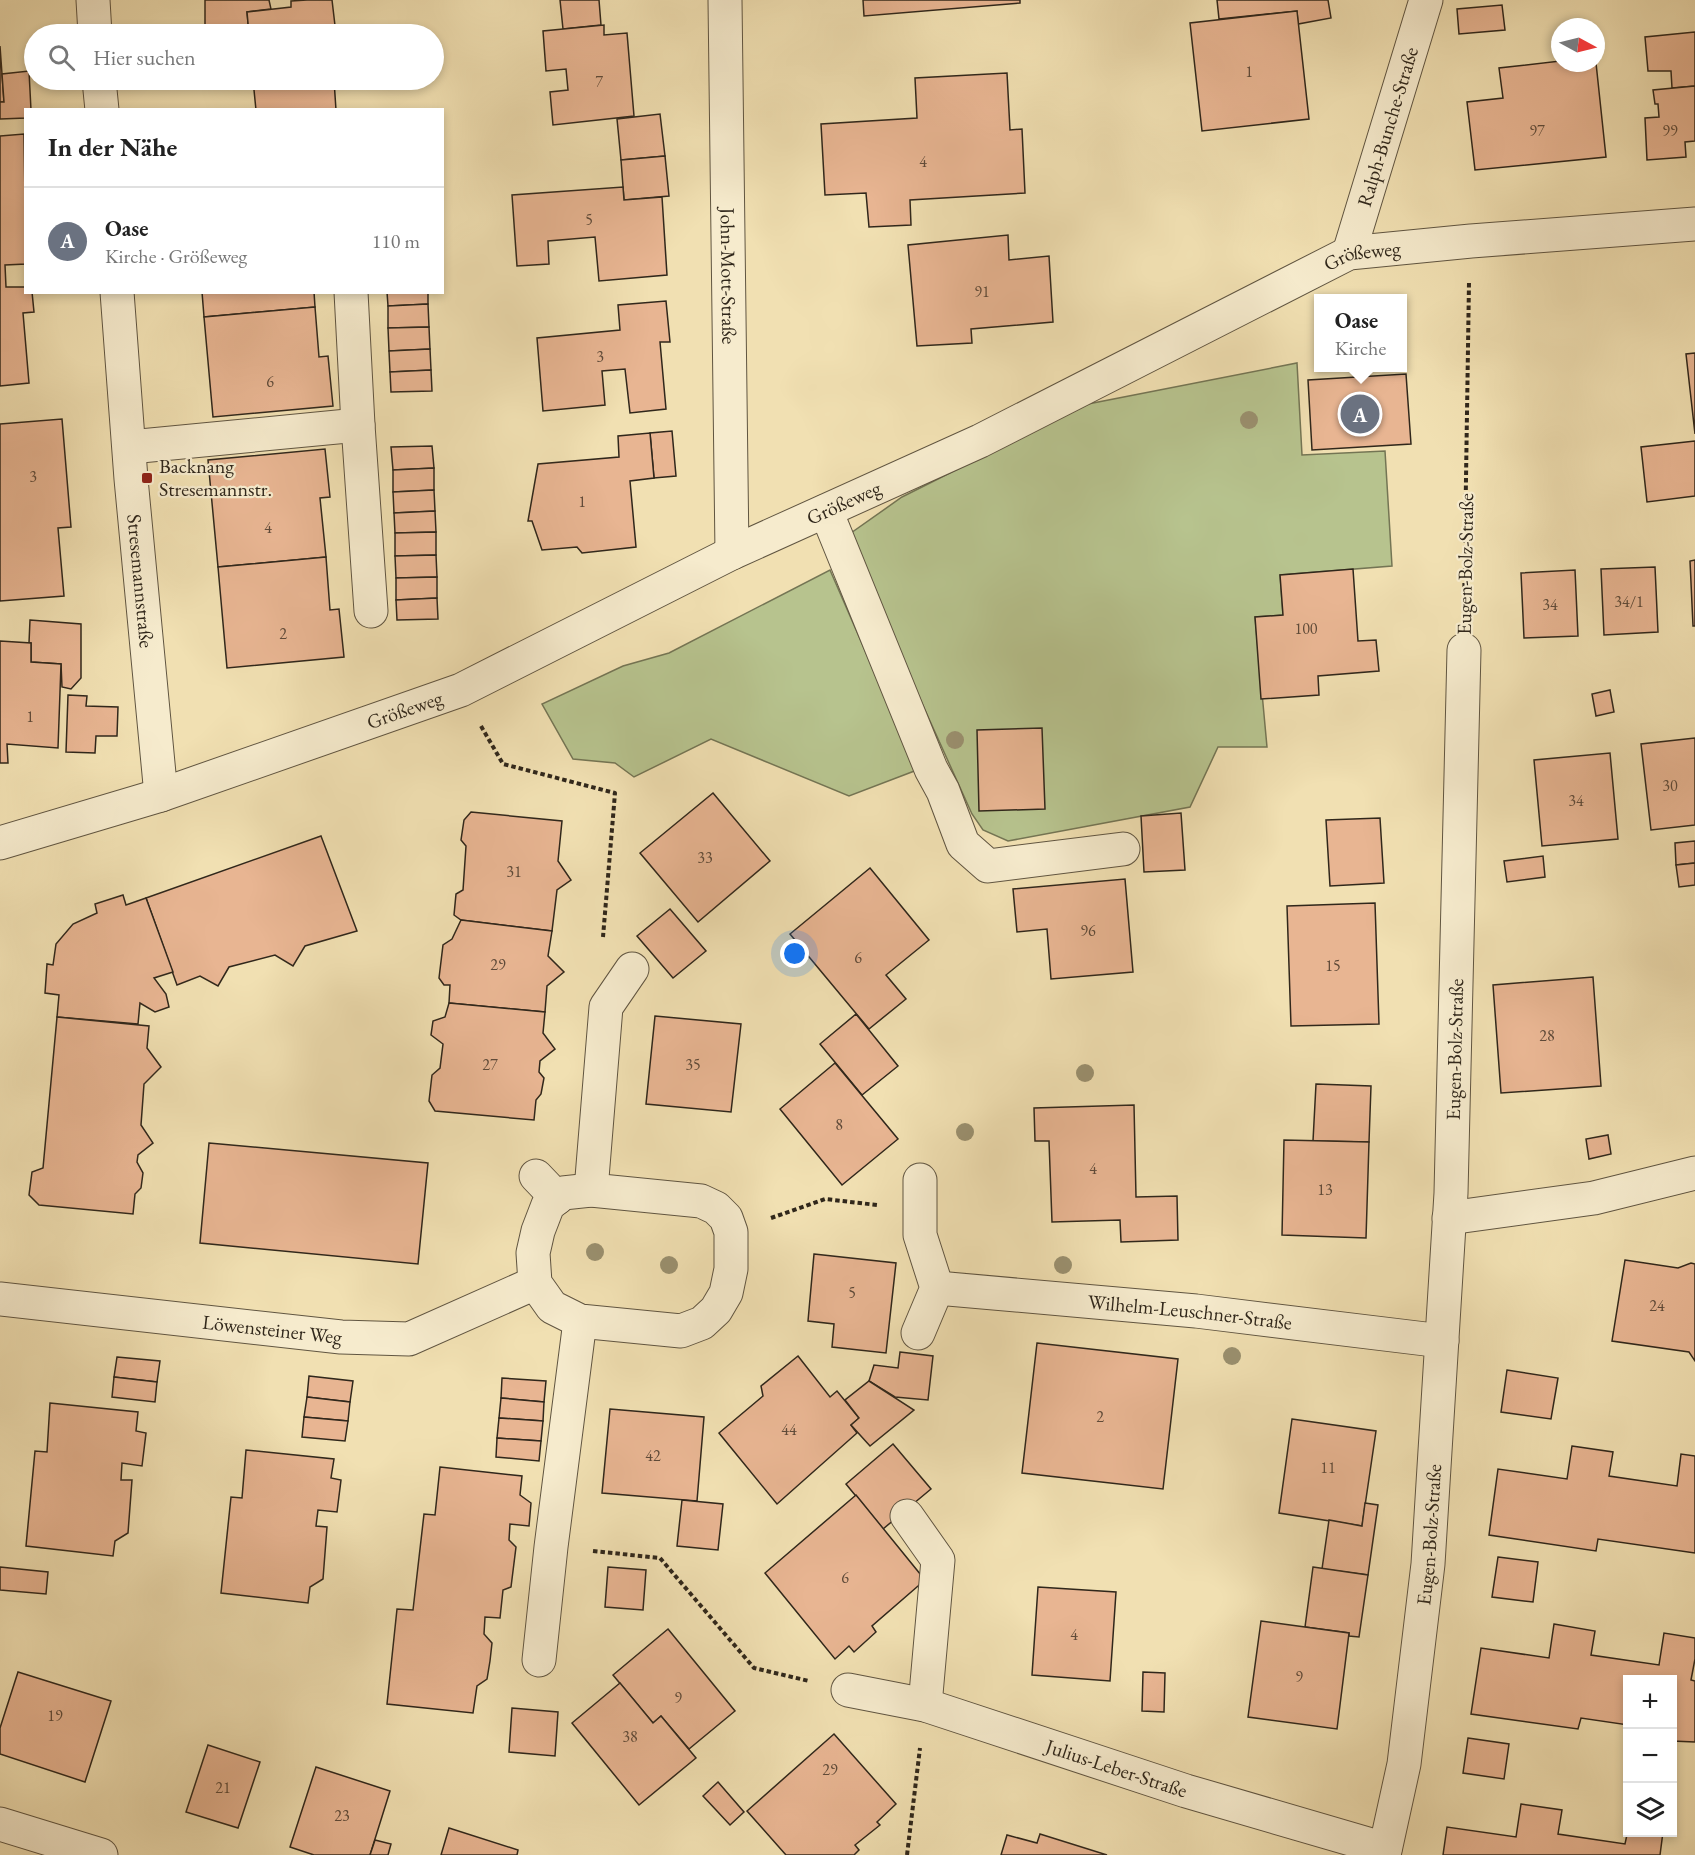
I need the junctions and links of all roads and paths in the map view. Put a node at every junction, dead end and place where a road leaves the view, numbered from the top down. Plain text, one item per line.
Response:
1 (93, 0) edge
2 (725, 0) edge
3 (1426, 0) edge
4 (94, 24) edge
5 (100, 90) edge
6 (102, 108) edge
7 (1695, 224) edge
8 (1471, 240) junction
9 (1349, 253) junction
10 (117, 294) edge
11 (351, 294) edge
12 (358, 425) junction
13 (130, 447) junction
14 (826, 510) junction
15 (732, 553) junction
16 (371, 611) dead end
17 (1464, 650) joint
18 (461, 690) junction
19 (161, 795) junction
20 (0, 843) edge
21 (1123, 849) dead end
22 (603, 942) dead end
23 (632, 969) dead end
24 (1695, 1173) edge
25 (920, 1180) dead end
26 (591, 1190) junction
27 (1449, 1218) junction
28 (765, 1220) dead end
29 (920, 1235) junction
30 (535, 1283) junction
31 (937, 1287) junction
32 (0, 1299) edge
33 (580, 1321) junction
34 (918, 1333) dead end
35 (1442, 1341) junction
36 (907, 1516) dead end
37 (551, 1547) junction
38 (539, 1660) dead end
39 (848, 1690) joint
40 (925, 1705) junction
41 (0, 1824) edge
42 (1384, 1852) edge
43 (101, 1855) edge
44 (907, 1855) edge

1 - 4 street
2 - 15 street, John-Mott-Straße
3 - 9 street, Ralph-Bunche-Straße
5 - 6 street
7 - 8 street, Größeweg
8 - 9 street, Größeweg
8 - 17 path, Eugen-Bolz-Straße
9 - 14 street, Größeweg
10 - 13 street, Stresemannstraße
11 - 12 street
12 - 13 street
12 - 16 street
13 - 19 street, Stresemannstraße
14 - 15 street, Größeweg
14 - 21 street
15 - 18 street, Größeweg
17 - 27 street, Eugen-Bolz-Straße
18 - 19 street, Größeweg
18 - 22 path
19 - 20 street, Größeweg
23 - 26 street
24 - 27 street
25 - 29 street
26 - 30 street
26 - 33 street
27 - 35 street, Eugen-Bolz-Straße
28 - 29 path
29 - 31 street
30 - 32 street, Löwensteiner Weg
30 - 33 street
31 - 34 street
31 - 35 street, Wilhelm-Leuschner-Straße
33 - 37 street
35 - 42 street, Eugen-Bolz-Straße
36 - 40 street
37 - 38 street
37 - 39 path
39 - 40 street, Julius-Leber-Straße
40 - 42 street, Julius-Leber-Straße
40 - 44 path
41 - 43 street

